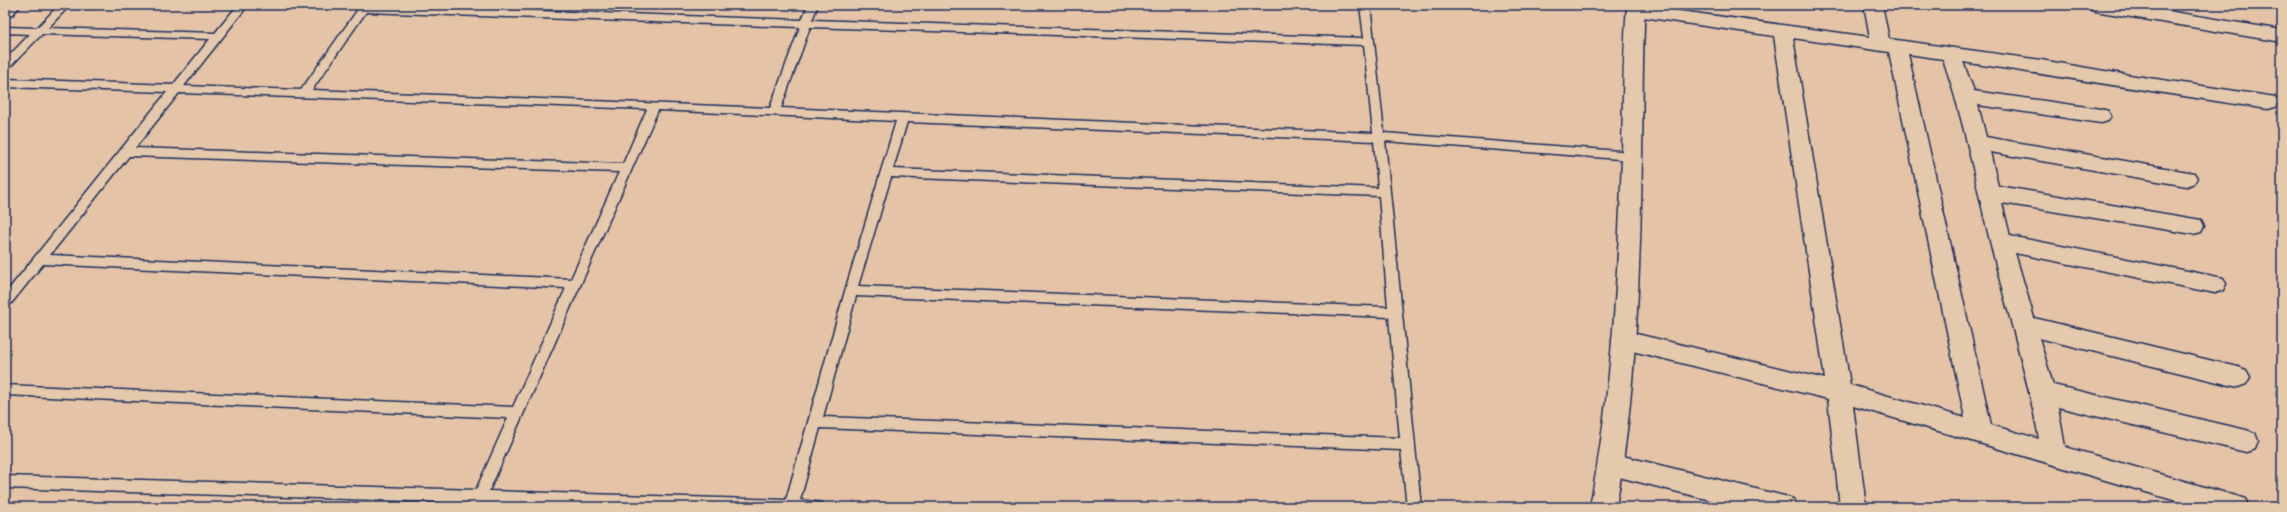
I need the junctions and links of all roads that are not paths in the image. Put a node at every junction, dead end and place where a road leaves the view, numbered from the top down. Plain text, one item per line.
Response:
1 (12, 5) edge
2 (65, 5) edge
3 (243, 5) edge
4 (813, 5) edge
5 (1364, 5) edge
6 (1873, 5) edge
7 (2095, 5) edge
8 (365, 7) edge
9 (1636, 8) edge
10 (5, 11) edge
11 (806, 22) junction
12 (5, 30) edge
13 (40, 31) junction
14 (1783, 32) junction
15 (218, 36) junction
16 (2282, 36) edge
17 (1369, 42) junction
18 (1889, 46) junction
19 (1951, 54) junction
20 (5, 66) edge
21 (5, 83) edge
22 (175, 90) junction
23 (303, 95) junction
24 (1966, 97) junction
25 (2268, 102) dead end
26 (654, 106) junction
27 (774, 112) junction
28 (2101, 116) dead end
29 (903, 118) junction
30 (1379, 137) junction
31 (1977, 143) junction
32 (125, 152) junction
33 (1632, 156) junction
34 (627, 168) junction
35 (888, 173) junction
36 (2187, 178) dead end
37 (1385, 192) junction
38 (1991, 193) junction
39 (2193, 226) dead end
40 (2001, 242) junction
41 (41, 259) junction
42 (575, 284) junction
43 (2215, 284) dead end
44 (851, 291) junction
45 (5, 303) edge
46 (1394, 312) junction
47 (2025, 325) junction
48 (1624, 340) junction
49 (2238, 377) dead end
50 (5, 390) edge
51 (1838, 392) junction
52 (2043, 393) junction
53 (518, 413) junction
54 (816, 422) junction
55 (1980, 432) junction
56 (2246, 441) dead end
57 (1407, 444) junction
58 (2054, 454) junction
59 (1611, 464) junction
60 (5, 482) edge
61 (477, 502) edge
62 (791, 506) edge
63 (817, 507) edge
64 (1414, 507) edge
65 (1603, 507) edge
66 (1784, 507) edge
67 (1853, 507) edge
68 (2236, 507) edge

1 - 10 street
2 - 13 lane
3 - 15 lane
4 - 11 lane
5 - 17 lane
6 - 18 street
7 - 16 street
8 - 11 lane
8 - 23 lane
9 - 14 street
9 - 33 street
11 - 17 lane
11 - 27 lane
12 - 13 lane
13 - 15 lane
13 - 20 lane
14 - 18 street
14 - 51 street
15 - 22 lane
17 - 30 lane
18 - 19 street
18 - 55 street
19 - 24 street
19 - 25 street
21 - 22 lane
22 - 23 lane
22 - 32 lane
23 - 26 lane
24 - 28 street
24 - 31 street
26 - 27 lane
26 - 34 lane
27 - 29 lane
29 - 30 lane
29 - 35 lane
30 - 33 lane
30 - 37 lane
31 - 36 street
31 - 38 street
32 - 34 lane
32 - 41 lane
33 - 48 street
34 - 42 lane
35 - 37 lane
35 - 44 lane
37 - 46 lane
38 - 39 street
38 - 40 street
40 - 43 street
40 - 47 street
41 - 42 lane
41 - 45 lane
42 - 53 lane
44 - 46 lane
44 - 54 lane
46 - 57 lane
47 - 49 street
47 - 52 street
48 - 51 street
48 - 59 street
50 - 53 lane
51 - 55 street
51 - 67 street
52 - 56 street
52 - 58 street
53 - 61 lane
54 - 57 lane
54 - 62 lane
55 - 58 street
57 - 64 lane
58 - 68 street
59 - 65 street
59 - 66 street
60 - 61 lane
61 - 62 lane
62 - 63 lane

